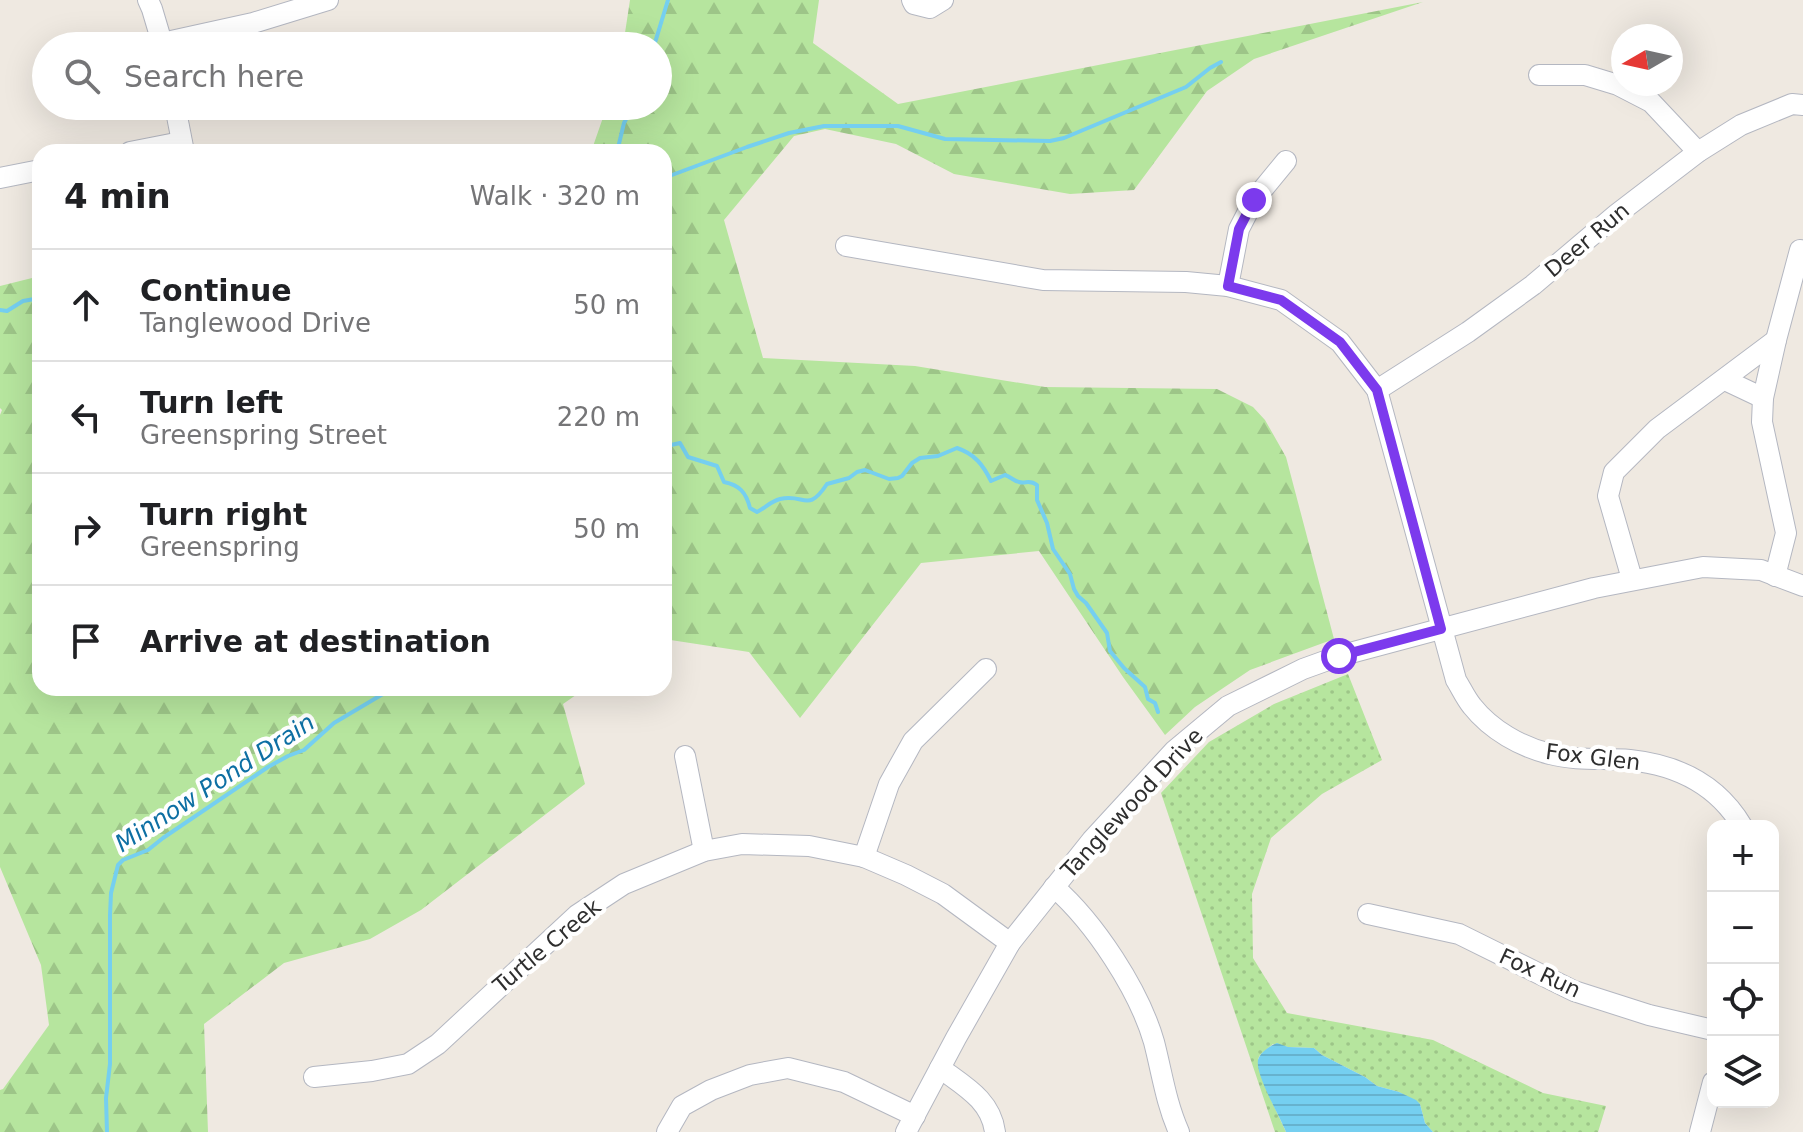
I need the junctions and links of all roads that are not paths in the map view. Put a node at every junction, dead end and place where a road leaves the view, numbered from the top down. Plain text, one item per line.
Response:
1 (148, 0) edge
2 (328, 0) edge
3 (912, 0) edge
4 (943, 0) edge
5 (159, 32) edge
6 (214, 32) edge
7 (1539, 75) dead end
8 (1803, 105) edge
9 (177, 120) edge
10 (181, 144) edge
11 (1698, 152) junction
12 (1286, 161) dead end
13 (32, 172) edge
14 (0, 178) edge
15 (846, 246) dead end
16 (1800, 250) dead end
17 (1228, 286) junction
18 (1776, 340) junction
19 (1725, 380) junction
20 (1377, 390) junction
21 (1763, 398) junction
22 (1775, 576) junction
23 (1632, 579) junction
24 (1803, 586) edge
25 (1441, 629) junction
26 (986, 669) dead end
27 (685, 756) dead end
28 (1738, 820) edge
29 (704, 851) junction
30 (864, 857) junction
31 (1054, 887) junction
32 (1368, 914) dead end
33 (1010, 943) junction
34 (1707, 1029) edge
35 (940, 1068) junction
36 (314, 1077) dead end
37 (1707, 1105) edge
38 (911, 1124) edge
39 (667, 1132) edge
40 (995, 1132) edge
41 (1179, 1132) edge
42 (1700, 1132) edge

1 - 5 street
2 - 6 street
3 - 4 street
7 - 11 street
8 - 11 street, Deer Run
9 - 10 street
11 - 20 street, Deer Run
12 - 17 street
13 - 14 street
15 - 17 street
16 - 18 street
17 - 20 street
18 - 19 street
18 - 21 street
19 - 21 street
19 - 23 street
20 - 25 street, Fox Glen
21 - 22 street
22 - 23 street, Tanglewood Drive
22 - 24 street, Tanglewood Drive
23 - 25 street, Tanglewood Drive
25 - 28 street, Fox Glen
25 - 31 street, Tanglewood Drive
26 - 30 street
27 - 29 street
29 - 30 street, Turtle Creek
29 - 36 street, Turtle Creek
30 - 33 street, Turtle Creek
31 - 33 street, Tanglewood Drive
31 - 41 street
32 - 34 street, Fox Run
33 - 35 street, Tanglewood Drive
35 - 38 street, Tanglewood Drive
35 - 40 street
37 - 42 street
38 - 39 street

